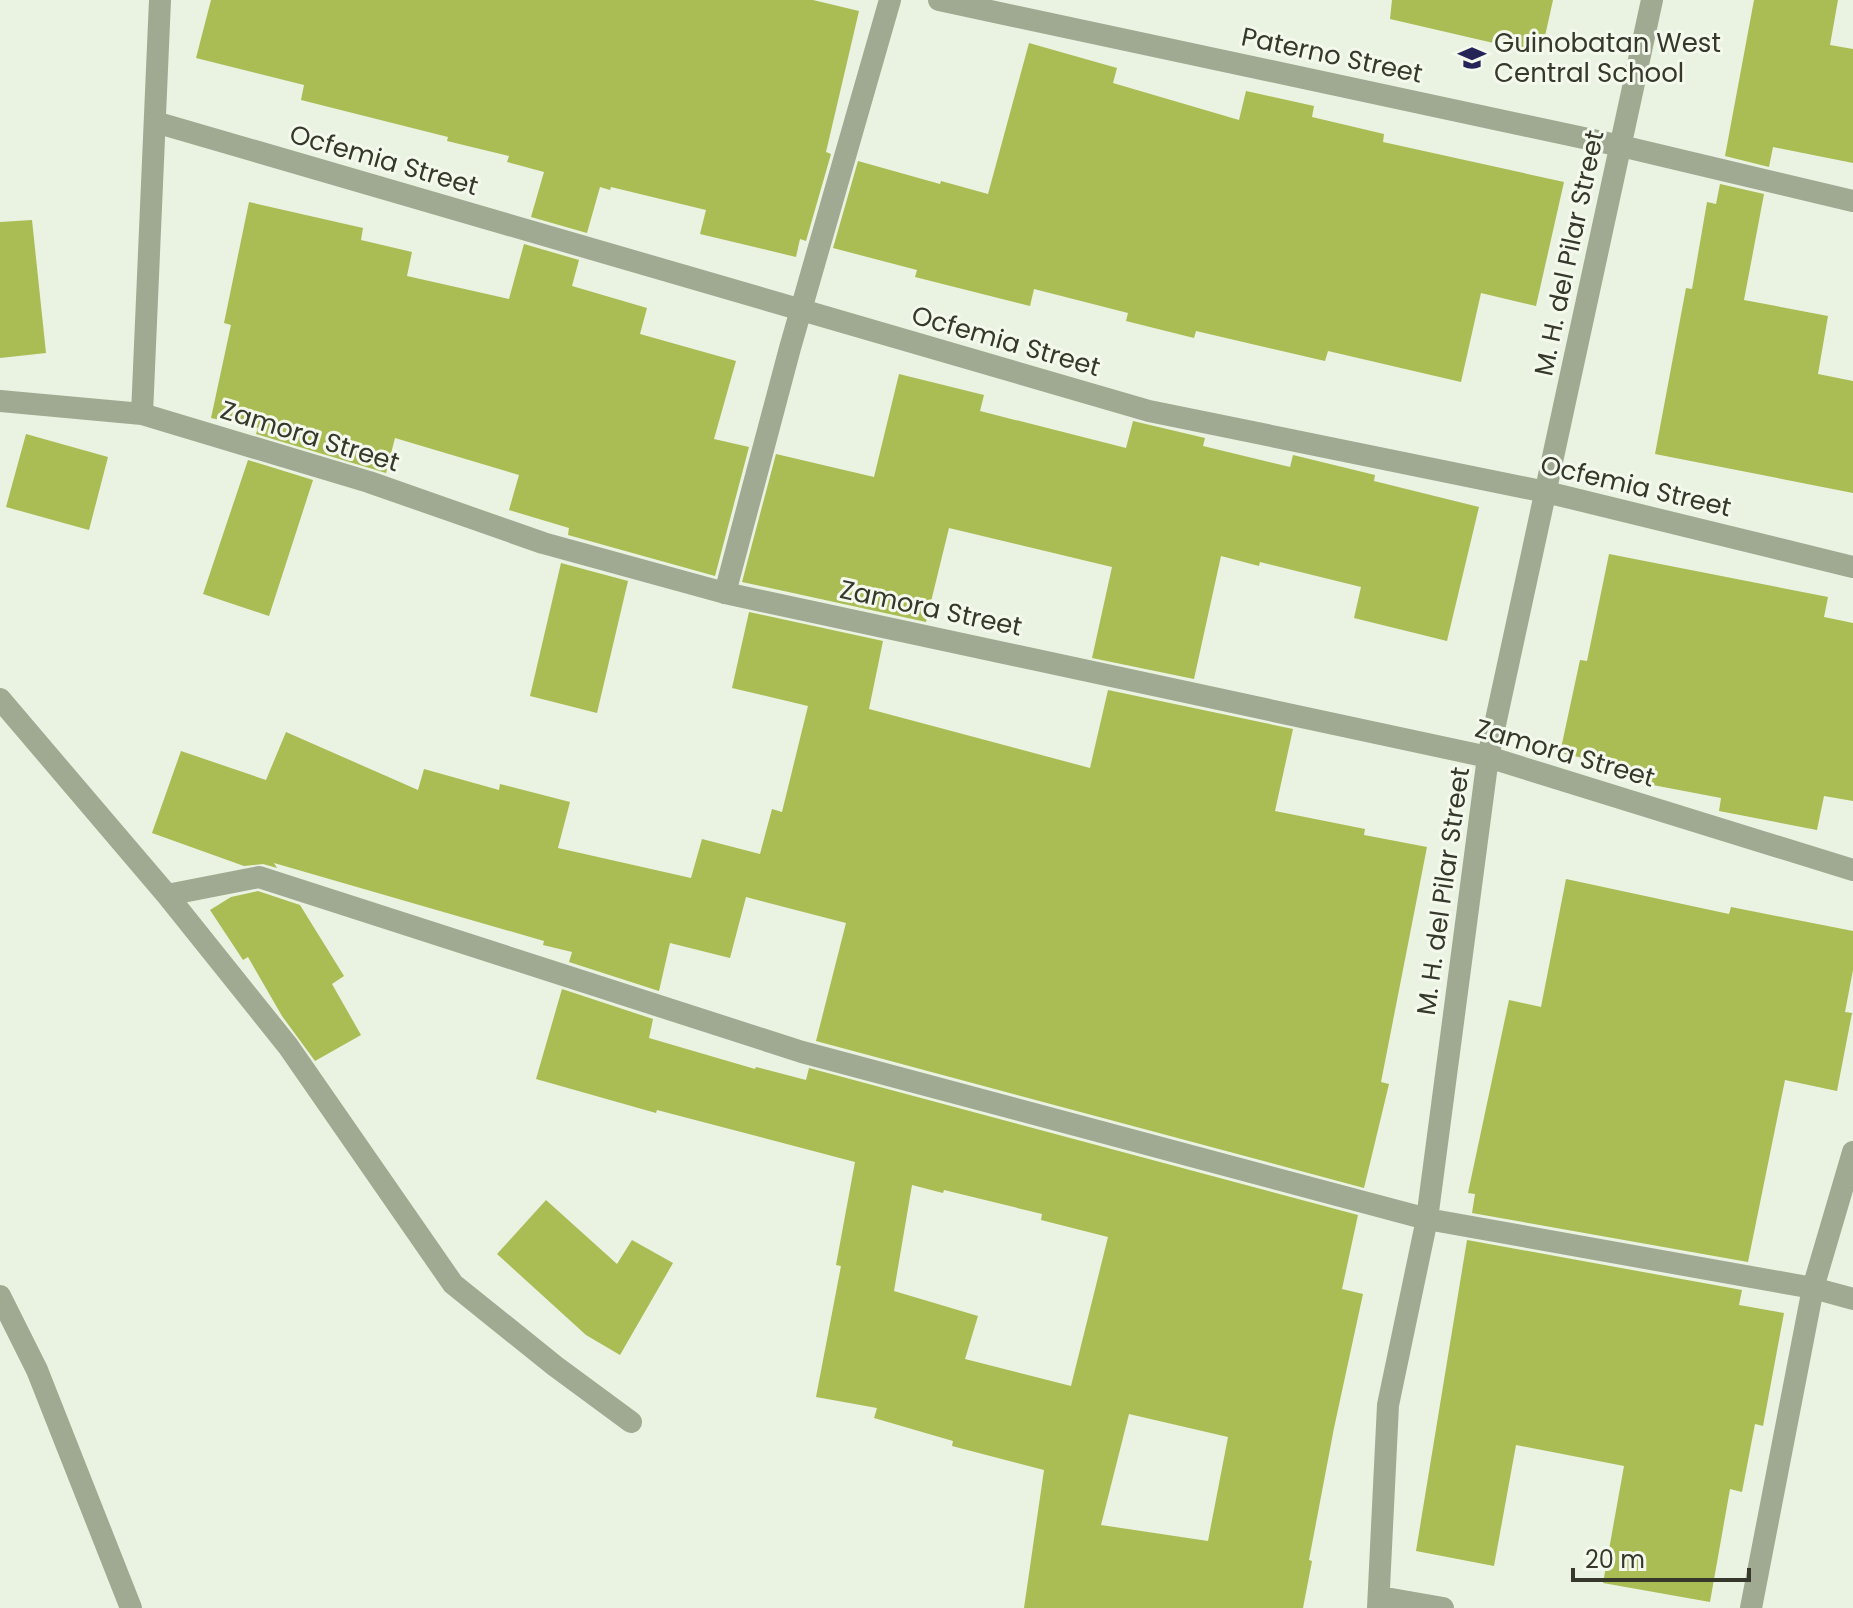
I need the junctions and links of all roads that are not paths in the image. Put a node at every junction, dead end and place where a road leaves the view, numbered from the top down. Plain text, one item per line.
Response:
1 (160, 0) edge
2 (890, 0) edge
3 (939, 0) edge
4 (1652, 0) edge
5 (155, 122) junction
6 (1621, 146) junction
7 (1853, 201) edge
8 (801, 312) junction
9 (0, 401) edge
10 (142, 414) junction
11 (1546, 492) junction
12 (1853, 567) edge
13 (725, 593) junction
14 (0, 699) edge
15 (1488, 757) junction
16 (1853, 870) edge
17 (167, 895) junction
18 (1853, 1152) edge
19 (1427, 1219) junction
20 (1813, 1288) junction
21 (0, 1296) edge
22 (1853, 1299) edge
23 (631, 1422) dead end
24 (1379, 1603) edge
25 (131, 1608) edge
26 (1443, 1608) edge
27 (1751, 1608) edge

1 - 5 street
2 - 8 street
3 - 6 street, Paterno Street
4 - 6 street, M. H. del Pilar Street
5 - 8 street, Ocfemia Street
5 - 10 street
6 - 7 street, Paterno Street
6 - 11 street, M. H. del Pilar Street
8 - 11 street, Ocfemia Street
8 - 13 street
9 - 10 street, Zamora Street
10 - 13 street, Zamora Street
11 - 12 street, Ocfemia Street
11 - 15 street, M. H. del Pilar Street
13 - 15 street, Zamora Street
14 - 17 street
15 - 16 street, Zamora Street
15 - 19 street, M. H. del Pilar Street
17 - 19 street
17 - 23 street
18 - 20 street
19 - 20 street
19 - 24 street, M. H. del Pilar Street
20 - 22 street
20 - 27 street
21 - 25 street
24 - 26 street

